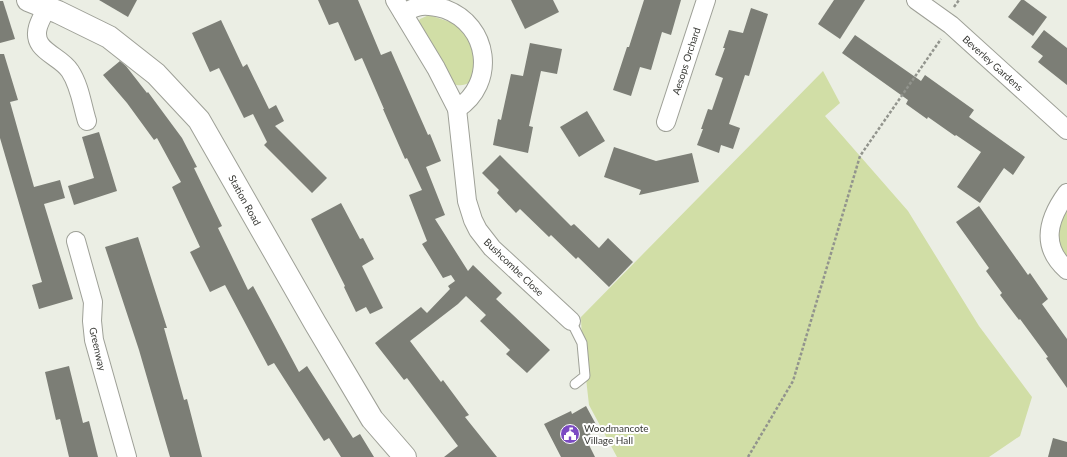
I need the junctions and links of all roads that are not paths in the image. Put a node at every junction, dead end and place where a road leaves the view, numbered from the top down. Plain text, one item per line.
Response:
1 (706, 0) edge
2 (916, 0) edge
3 (37, 4) edge
4 (399, 7) edge
5 (457, 109) junction
6 (87, 121) dead end
7 (666, 122) dead end
8 (1067, 130) edge
9 (1067, 193) edge
10 (76, 241) dead end
11 (1067, 270) edge
12 (571, 321) joint
13 (574, 384) dead end
14 (127, 457) edge
15 (405, 457) edge

1 - 7 street, Aesops Orchard
2 - 8 street, Beverley Gardens
3 - 6 street
3 - 15 street, Station Road
4 - 5 street, Bushcombe Close
4 - 5 street, Bushcombe Close
5 - 12 street, Bushcombe Close
9 - 11 street
10 - 14 street, Greenway
12 - 13 lane

